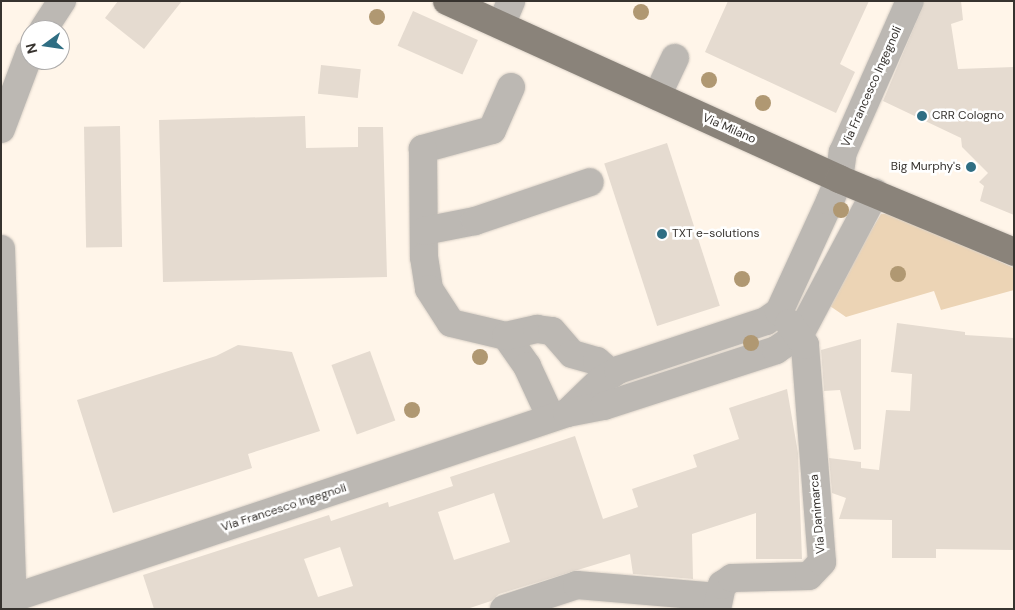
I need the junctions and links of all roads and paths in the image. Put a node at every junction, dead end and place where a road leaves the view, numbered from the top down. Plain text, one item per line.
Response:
1 (62, 1) edge
2 (447, 1) edge
3 (910, 1) edge
4 (506, 13) edge
5 (50, 20) edge
6 (675, 58) dead end
7 (23, 70) edge
8 (511, 87) dead end
9 (657, 96) junction
10 (1, 128) edge
11 (839, 179) junction
12 (590, 182) dead end
13 (875, 193) junction
14 (424, 231) junction
15 (1, 249) edge
16 (1014, 252) edge
17 (779, 312) junction
18 (800, 334) junction
19 (506, 336) junction
20 (612, 374) junction
21 (559, 416) junction
22 (9, 603) edge
23 (717, 603) edge
24 (504, 609) edge

1 - 5 street
2 - 4 main road, Via Milano
3 - 11 street, Via Francesco Ingegnoli
4 - 9 main road, Via Milano
6 - 9 street
7 - 10 street
8 - 14 street
9 - 11 main road, Via Milano
11 - 13 main road, Via Milano
11 - 17 street, Via Francesco Ingegnoli
12 - 14 street
13 - 16 main road, Via Milano
13 - 18 street, Via Francesco Ingegnoli
14 - 19 street
15 - 22 street
17 - 18 street
17 - 20 street, Via Francesco Ingegnoli
18 - 21 street, Via Francesco Ingegnoli
18 - 23 street, Via Danimarca
19 - 20 street
19 - 21 street
20 - 21 street, Via Francesco Ingegnoli
21 - 22 street, Via Francesco Ingegnoli
23 - 24 street

